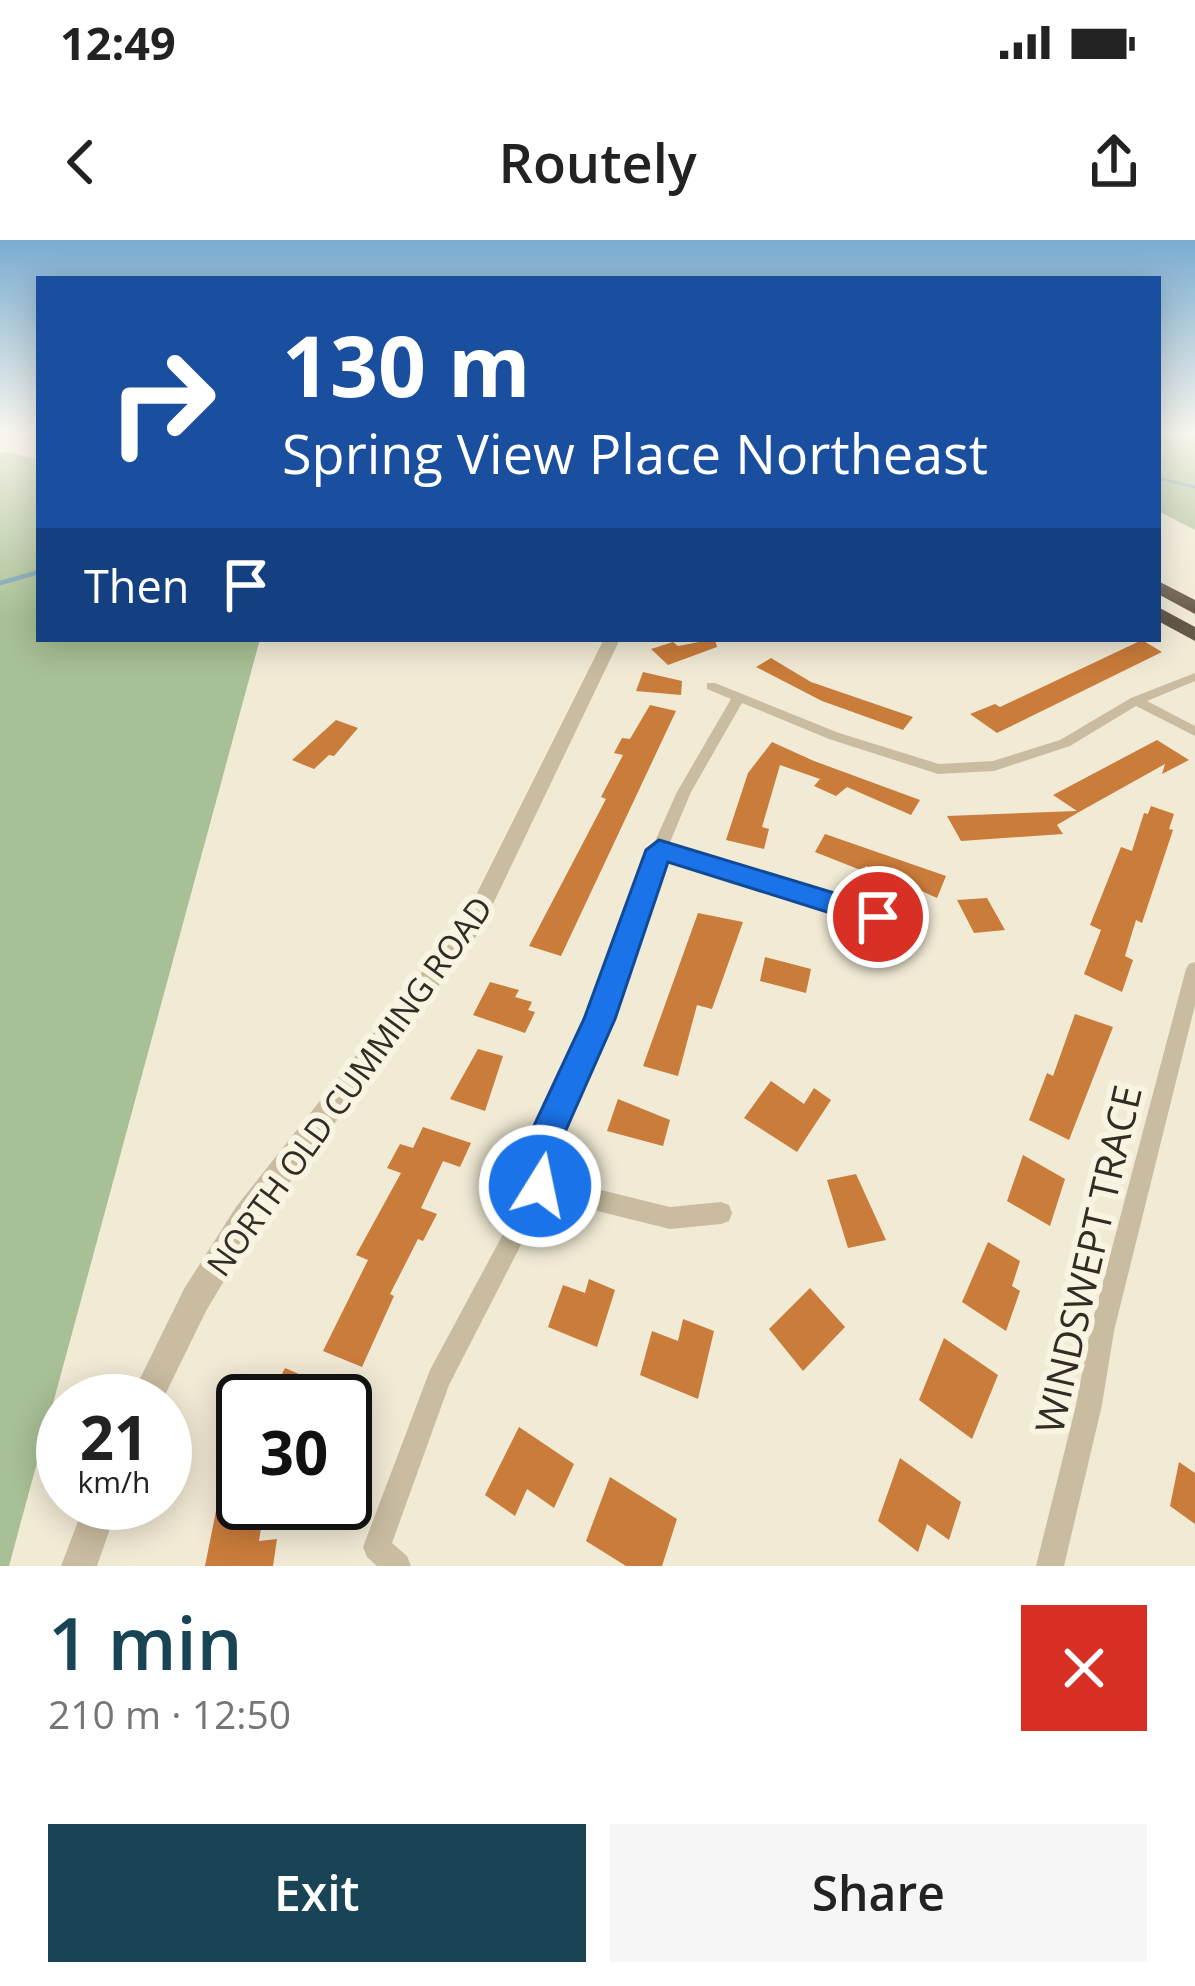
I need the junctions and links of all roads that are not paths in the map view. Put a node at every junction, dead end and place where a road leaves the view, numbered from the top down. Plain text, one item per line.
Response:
1 (1161, 588) edge
2 (1195, 608) edge
3 (1161, 615) edge
4 (1195, 635) edge
5 (611, 642) edge
6 (1195, 677) edge
7 (711, 686) dead end
8 (739, 697) junction
9 (1136, 701) junction
10 (1195, 732) edge
11 (659, 850) junction
12 (878, 917) dead end
13 (1195, 968) edge
14 (540, 1186) junction
15 (722, 1213) dead end
16 (158, 1374) edge
17 (92, 1530) edge
18 (79, 1566) edge
19 (397, 1566) edge
20 (1050, 1566) edge

1 - 2 highway
3 - 4 highway
5 - 16 street, NORTH OLD CUMMING ROAD
6 - 9 street
7 - 8 street
8 - 9 street
8 - 11 street
9 - 10 street
11 - 12 street
11 - 14 street
13 - 20 street, WINDSWEPT TRACE
14 - 15 street
14 - 19 street
17 - 18 street

